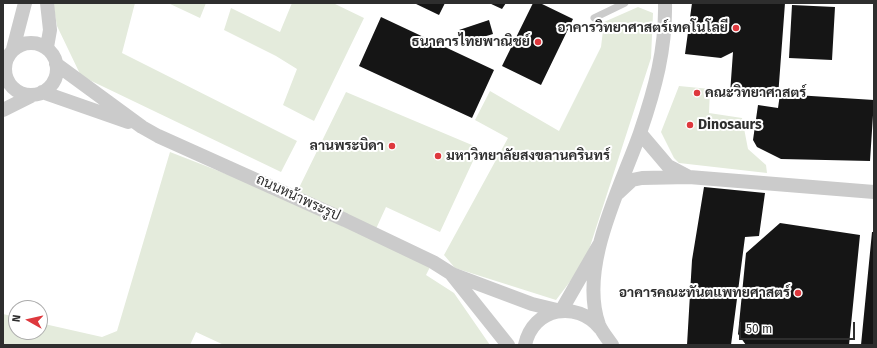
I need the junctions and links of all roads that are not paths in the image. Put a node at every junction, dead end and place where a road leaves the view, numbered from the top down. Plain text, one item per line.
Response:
1 (25, 3) edge
2 (47, 3) edge
3 (625, 3) edge
4 (665, 3) edge
5 (594, 18) dead end
6 (47, 47) junction
7 (13, 49) junction
8 (5, 64) edge
9 (56, 64) junction
10 (37, 94) junction
11 (3, 110) edge
12 (142, 127) junction
13 (640, 133) junction
14 (689, 177) junction
15 (874, 192) edge
16 (615, 196) junction
17 (599, 245) junction
18 (452, 274) junction
19 (561, 311) junction
20 (602, 330) junction
21 (508, 345) edge
22 (525, 345) edge
23 (607, 345) edge
24 (612, 345) edge

1 - 7 street
2 - 6 street
3 - 5 lane
4 - 13 street
6 - 7 street
6 - 9 street
7 - 8 street
8 - 10 street
9 - 10 street
9 - 12 street, ถนนหน้าพระรูป
10 - 11 street
10 - 12 street, ถนนหน้าพระรูป
12 - 18 street, ถนนหน้าพระรูป
13 - 14 street
13 - 16 street
14 - 15 street
14 - 16 street
16 - 17 street
17 - 19 street
17 - 20 street
18 - 19 street, ถนนหน้าพระรูป
18 - 21 street, ถนนหน้าพระรูป
19 - 20 street, ถนนหน้าพระรูป
19 - 22 street
20 - 23 street
20 - 24 street

